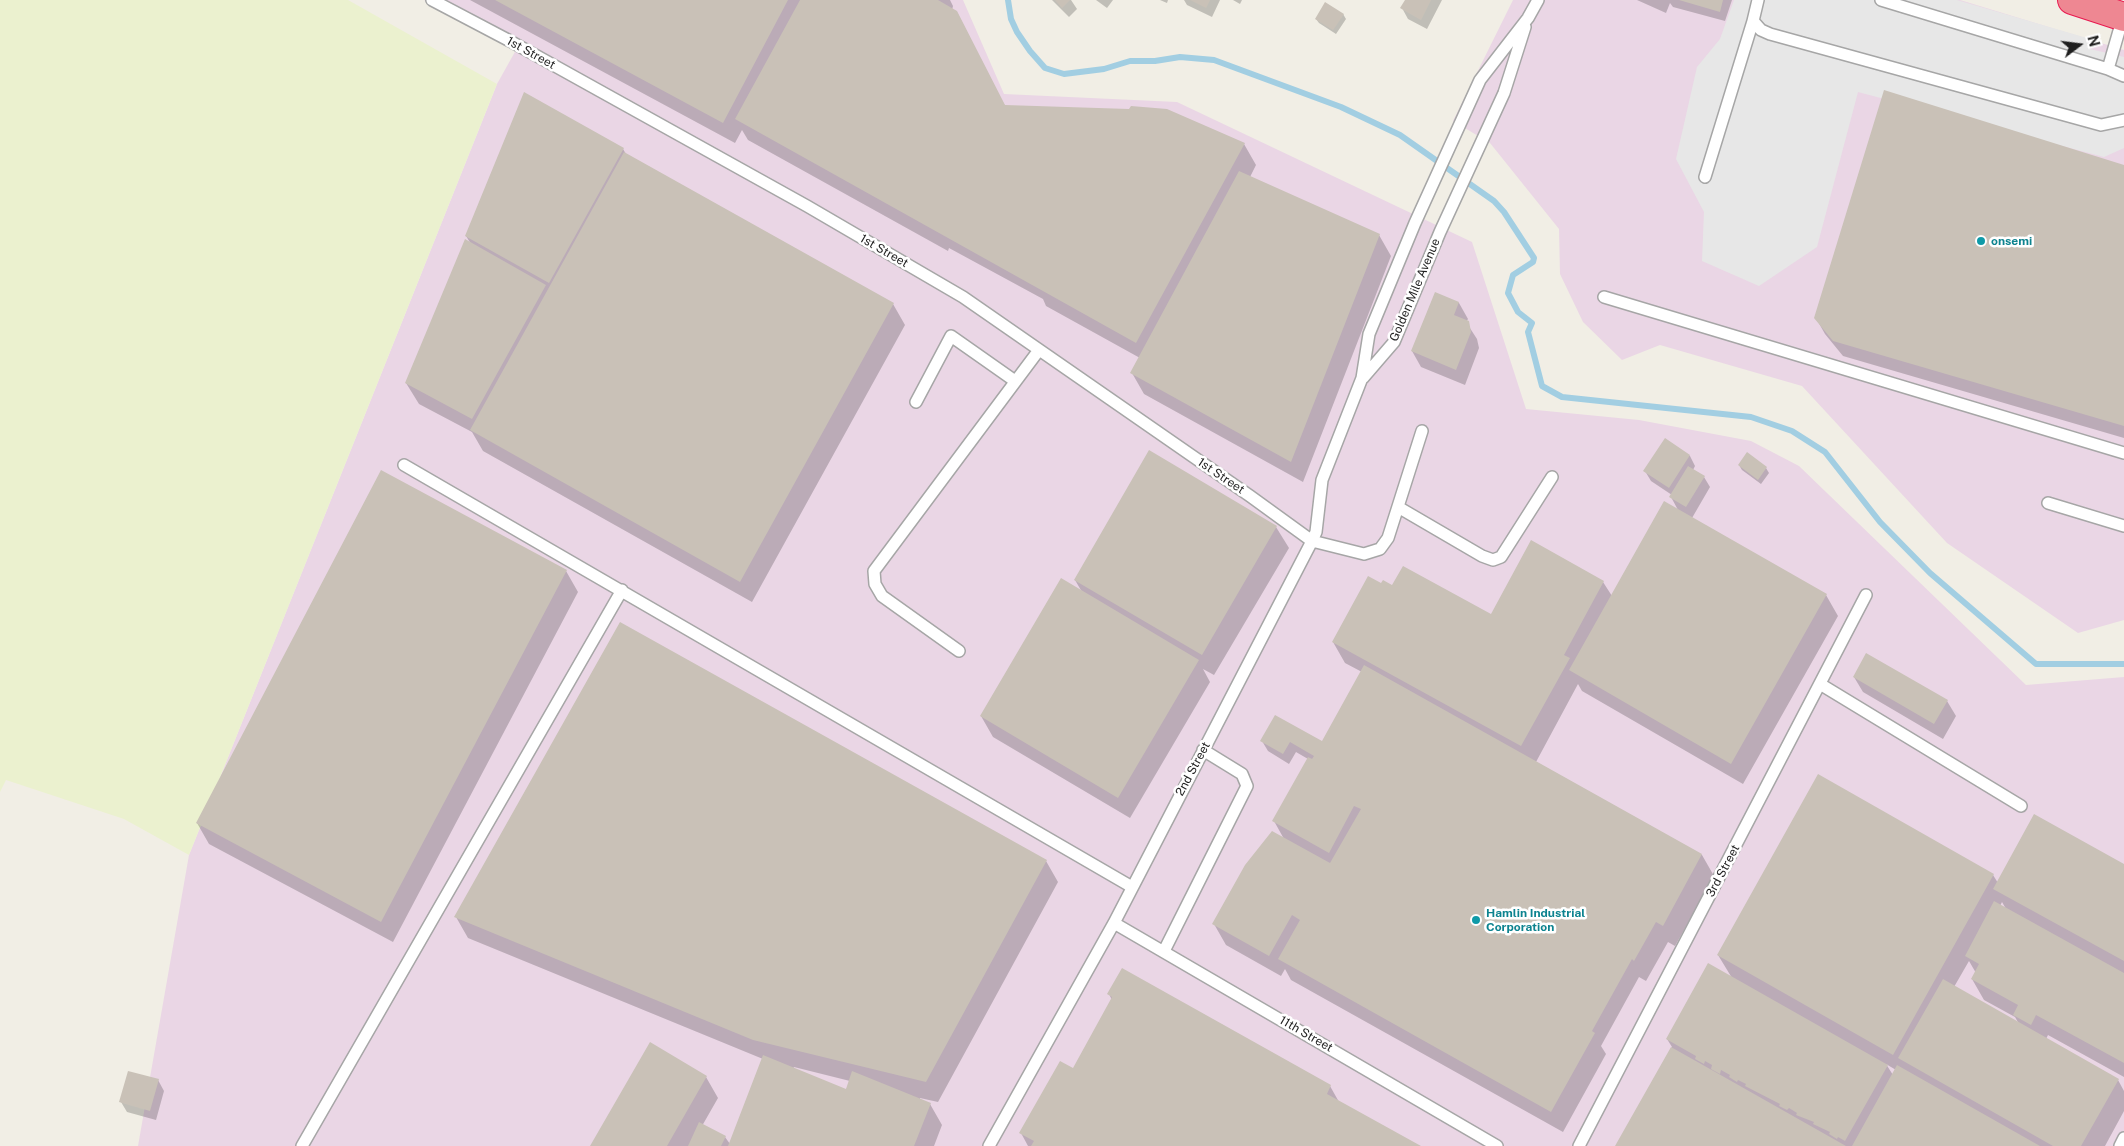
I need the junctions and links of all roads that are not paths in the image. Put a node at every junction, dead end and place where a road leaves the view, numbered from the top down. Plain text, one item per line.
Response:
1 (432, 0) edge
2 (1538, 0) edge
3 (1758, 0) edge
4 (1881, 0) edge
5 (2072, 0) edge
6 (2124, 17) edge
7 (1528, 18) junction
8 (1753, 21) junction
9 (2108, 69) junction
10 (2124, 76) edge
11 (2124, 120) edge
12 (1705, 177) dead end
13 (1604, 297) dead end
14 (1039, 350) junction
15 (1362, 378) junction
16 (1015, 380) junction
17 (916, 402) dead end
18 (1422, 431) dead end
19 (2124, 453) edge
20 (404, 465) dead end
21 (1552, 476) dead end
22 (2048, 503) dead end
23 (1398, 507) junction
24 (2124, 526) edge
25 (1312, 542) junction
26 (622, 590) junction
27 (1866, 595) dead end
28 (959, 651) dead end
29 (1820, 684) junction
30 (1203, 750) junction
31 (2021, 806) dead end
32 (1132, 887) junction
33 (1114, 923) junction
34 (1164, 951) junction
35 (2124, 1138) edge
36 (302, 1146) edge
37 (989, 1146) edge
38 (1497, 1146) edge
39 (1579, 1146) edge
40 (2120, 1146) edge

1 - 14 lane, 1st Street
2 - 7 lane, Golden Mile Avenue
3 - 8 lane
4 - 9 lane
5 - 6 highway
6 - 9 lane
7 - 15 lane, Golden Mile Avenue
7 - 15 lane, Golden Mile Avenue
8 - 11 lane
8 - 12 lane
9 - 10 lane
13 - 19 lane
14 - 16 lane
14 - 25 lane, 1st Street
15 - 25 lane, 2nd Street
16 - 17 lane
16 - 28 lane
18 - 23 lane
20 - 26 lane
21 - 23 lane
22 - 24 lane
23 - 25 lane
25 - 30 lane, 2nd Street
26 - 32 lane
26 - 36 lane
27 - 29 lane, 3rd Street
29 - 31 lane
29 - 39 lane, 3rd Street
30 - 32 lane, 2nd Street
30 - 34 lane
32 - 33 lane, 2nd Street
33 - 34 lane, 11th Street
33 - 37 lane, 2nd Street
34 - 38 lane, 11th Street
35 - 40 lane

